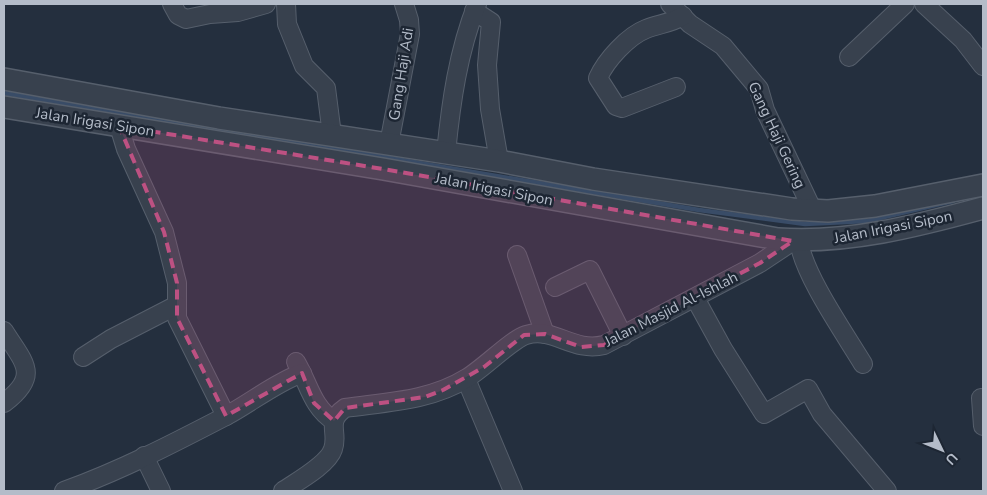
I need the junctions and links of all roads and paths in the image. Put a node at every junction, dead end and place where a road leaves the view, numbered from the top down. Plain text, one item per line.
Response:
1 (172, 4) edge
2 (266, 4) edge
3 (286, 4) edge
4 (404, 4) edge
5 (670, 4) edge
6 (905, 4) edge
7 (924, 4) edge
8 (476, 7) edge
9 (683, 16) junction
10 (849, 57) dead end
11 (983, 66) edge
12 (4, 79) edge
13 (676, 88) dead end
14 (4, 107) edge
15 (120, 126) junction
16 (332, 135) junction
17 (389, 144) junction
18 (446, 153) junction
19 (499, 161) junction
20 (983, 185) edge
21 (983, 208) edge
22 (828, 223) junction
23 (796, 241) junction
24 (517, 255) dead end
25 (555, 287) dead end
26 (695, 298) junction
27 (177, 305) junction
28 (4, 331) edge
29 (545, 334) junction
30 (623, 336) junction
31 (83, 357) dead end
32 (862, 364) dead end
33 (466, 379) junction
34 (981, 398) dead end
35 (4, 403) edge
36 (226, 416) junction
37 (334, 421) junction
38 (983, 426) edge
39 (144, 456) junction
40 (64, 491) edge
41 (161, 491) edge
42 (283, 491) edge
43 (513, 491) edge
44 (887, 491) edge

1 - 2 street
3 - 16 street
4 - 17 street, Gang Haji Adi
5 - 9 street, Gang Haji Gering
6 - 10 street
7 - 11 street
8 - 18 street
8 - 19 street
9 - 13 street
9 - 22 street, Gang Haji Gering
12 - 16 street, Jalan Irigasi Sipon
14 - 15 street, Jalan Irigasi Sipon
15 - 23 street, Jalan Irigasi Sipon
15 - 27 street
16 - 17 street, Jalan Irigasi Sipon
17 - 18 street, Jalan Irigasi Sipon
18 - 19 street, Jalan Irigasi Sipon
19 - 22 street, Jalan Irigasi Sipon
20 - 22 street, Jalan Irigasi Sipon
21 - 22 street, Jalan Irigasi Sipon
22 - 23 street, Jalan Irigasi Sipon
23 - 26 street, Jalan Masjid Al-Ishlah
23 - 32 street
24 - 29 street
25 - 30 street
26 - 30 street, Jalan Masjid Al-Ishlah
26 - 44 street
27 - 31 street
27 - 36 street
28 - 35 street
29 - 30 street, Jalan Masjid Al-Ishlah
29 - 33 street, Jalan Masjid Al-Ishlah
33 - 37 street, Jalan Masjid Al-Ishlah
33 - 43 street
34 - 38 street
36 - 37 street
36 - 39 street
37 - 42 street
39 - 40 street
39 - 41 street

